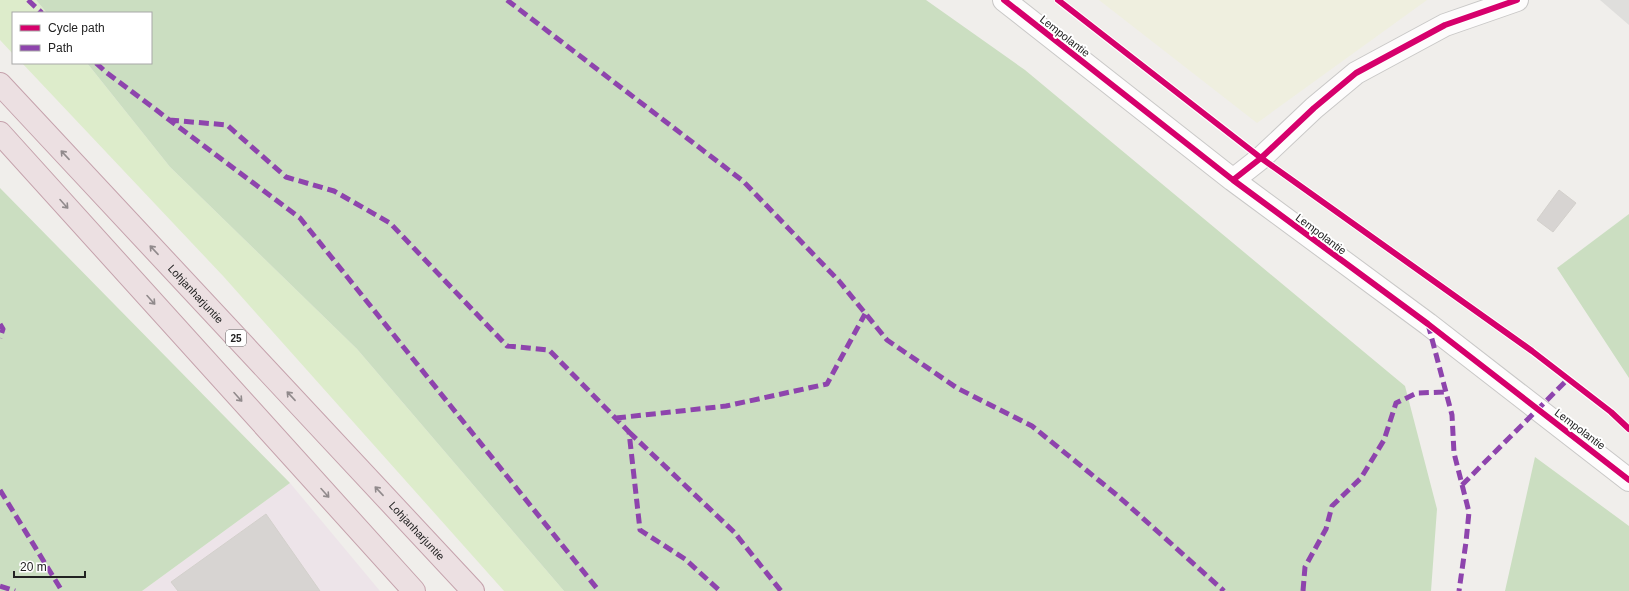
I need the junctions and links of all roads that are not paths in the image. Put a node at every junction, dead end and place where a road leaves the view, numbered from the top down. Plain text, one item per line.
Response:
1 (1004, 0) edge
2 (1517, 0) edge
3 (0, 84) edge
4 (0, 134) edge
5 (1233, 180) junction
6 (1629, 480) edge
7 (414, 591) edge
8 (473, 591) edge

1 - 5 street, Lempolantie
2 - 5 street
8 -> 3 highway, Lohjanharjuntie / 25
4 -> 7 highway
5 - 6 street, Lempolantie

